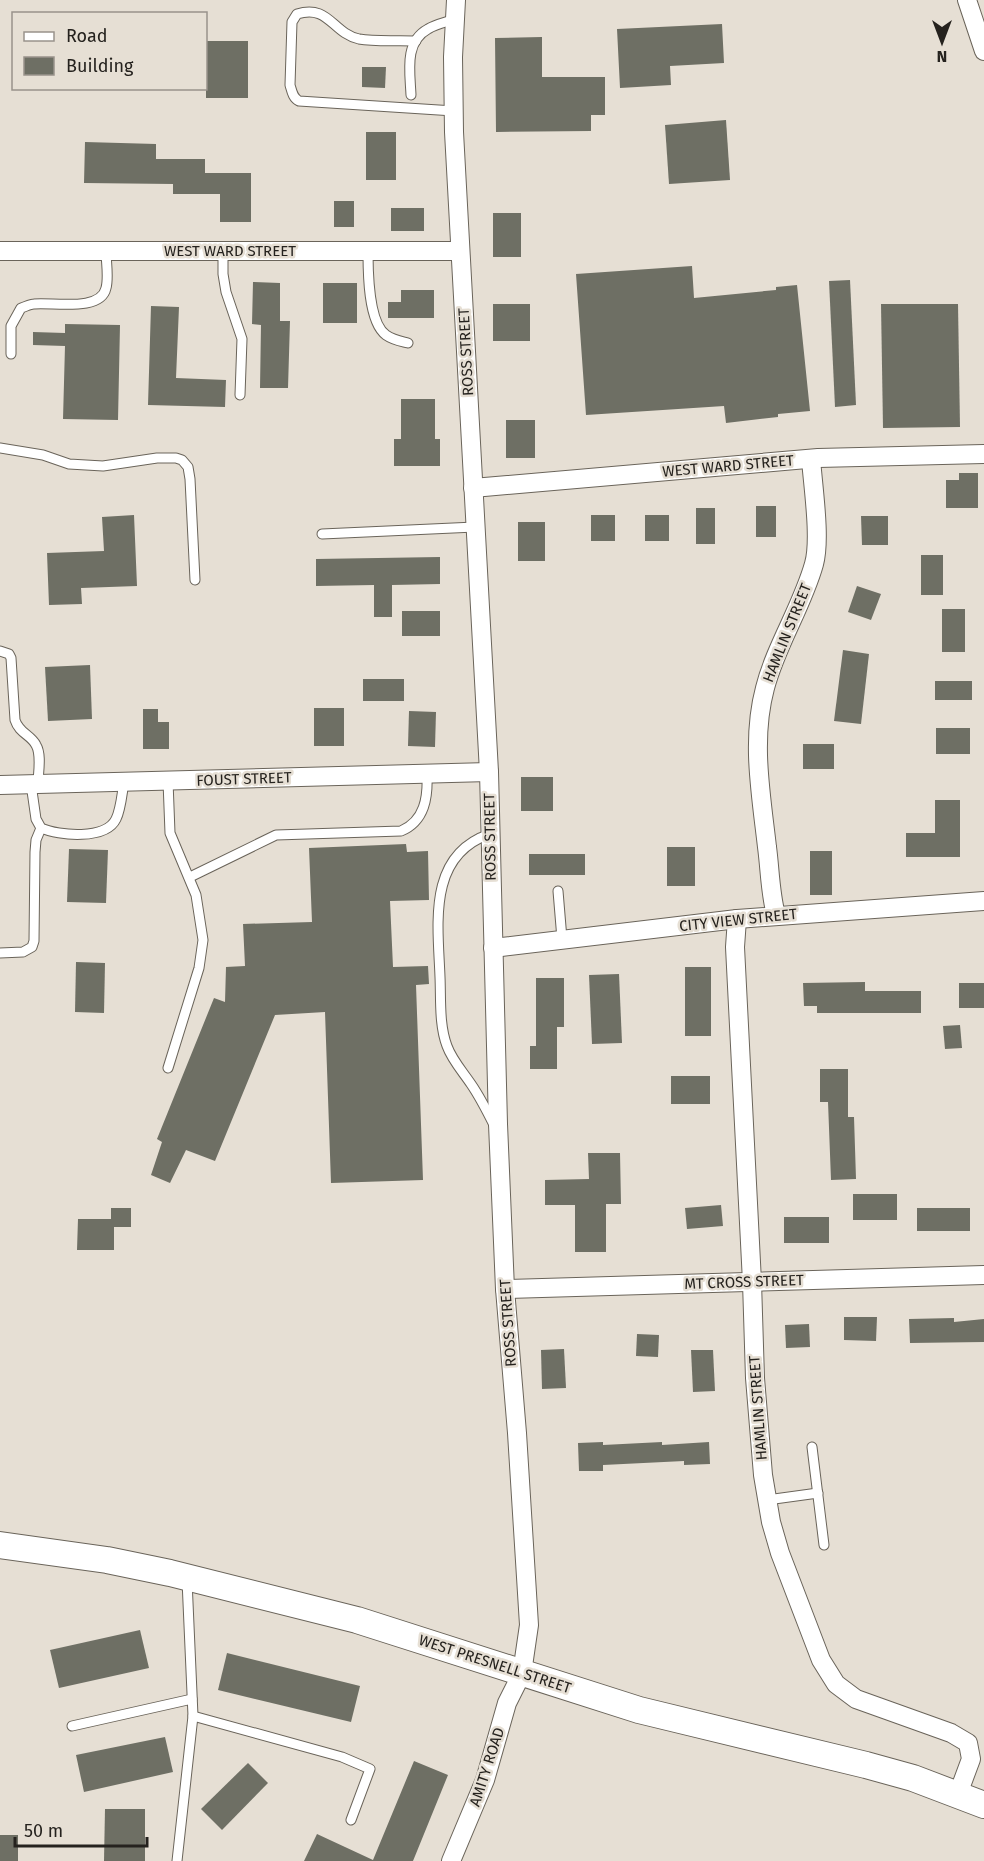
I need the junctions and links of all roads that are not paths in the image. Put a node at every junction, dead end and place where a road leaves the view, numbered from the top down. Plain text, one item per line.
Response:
1 (456, 0) edge
2 (967, 0) edge
3 (455, 19) junction
4 (416, 41) junction
5 (984, 51) edge
6 (411, 95) dead end
7 (454, 111) junction
8 (0, 251) edge
9 (106, 251) junction
10 (223, 251) junction
11 (368, 251) junction
12 (460, 251) junction
13 (408, 343) dead end
14 (11, 354) dead end
15 (240, 395) dead end
16 (0, 448) edge
17 (984, 454) edge
18 (811, 459) junction
19 (473, 488) junction
20 (475, 527) junction
21 (322, 534) dead end
22 (195, 580) dead end
23 (0, 651) edge
24 (489, 772) junction
25 (428, 774) junction
26 (168, 781) junction
27 (124, 782) junction
28 (35, 784) junction
29 (0, 785) edge
30 (41, 828) junction
31 (490, 834) junction
32 (189, 877) junction
33 (558, 891) dead end
34 (984, 901) edge
35 (776, 915) junction
36 (737, 919) junction
37 (562, 939) junction
38 (493, 948) junction
39 (0, 953) edge
40 (168, 1068) dead end
41 (498, 1133) junction
42 (984, 1275) edge
43 (752, 1282) junction
44 (505, 1289) junction
45 (812, 1447) dead end
46 (818, 1493) junction
47 (767, 1500) junction
48 (0, 1545) edge
49 (824, 1545) dead end
50 (187, 1578) junction
51 (522, 1673) junction
52 (192, 1699) junction
53 (193, 1716) junction
54 (72, 1726) dead end
55 (957, 1794) junction
56 (984, 1805) edge
57 (351, 1820) dead end
58 (177, 1861) edge
59 (451, 1861) edge

1 - 3 street, ROSS STREET
2 - 5 street
3 - 4 lane
3 - 7 street, ROSS STREET
4 - 6 lane
4 - 7 lane
7 - 12 street, ROSS STREET
8 - 9 street, WEST WARD STREET
9 - 10 street, WEST WARD STREET
9 - 14 lane
10 - 11 street, WEST WARD STREET
10 - 15 lane
11 - 12 street, WEST WARD STREET
11 - 13 lane
12 - 19 street, ROSS STREET
16 - 22 lane
17 - 18 street, WEST WARD STREET
18 - 19 street, WEST WARD STREET
18 - 35 street, HAMLIN STREET
19 - 20 street, ROSS STREET
20 - 21 lane
20 - 24 street, ROSS STREET
23 - 28 lane
24 - 25 street, FOUST STREET
24 - 31 street, ROSS STREET
25 - 26 street, FOUST STREET
25 - 32 lane
26 - 27 street, FOUST STREET
26 - 32 lane
27 - 28 street, FOUST STREET
27 - 30 lane
28 - 29 street, FOUST STREET
28 - 30 lane
30 - 39 lane
31 - 38 street, ROSS STREET
31 - 41 lane
32 - 40 lane
33 - 37 lane
34 - 35 street, CITY VIEW STREET
35 - 36 street, CITY VIEW STREET
36 - 37 street, CITY VIEW STREET
36 - 43 street, HAMLIN STREET
37 - 38 street, CITY VIEW STREET
38 - 41 street, ROSS STREET
41 - 44 street, ROSS STREET
42 - 43 street, MT CROSS STREET
43 - 44 street, MT CROSS STREET
43 - 47 street, HAMLIN STREET
44 - 51 street, ROSS STREET
45 - 46 lane
46 - 47 lane
46 - 49 lane
47 - 55 street, HAMLIN STREET
48 - 50 main road, WEST PRESNELL STREET
50 - 51 main road, WEST PRESNELL STREET
50 - 52 lane
51 - 55 main road, WEST PRESNELL STREET
51 - 59 street, AMITY ROAD
52 - 53 lane
52 - 54 lane
53 - 57 lane
53 - 58 lane
55 - 56 main road, WEST PRESNELL STREET

